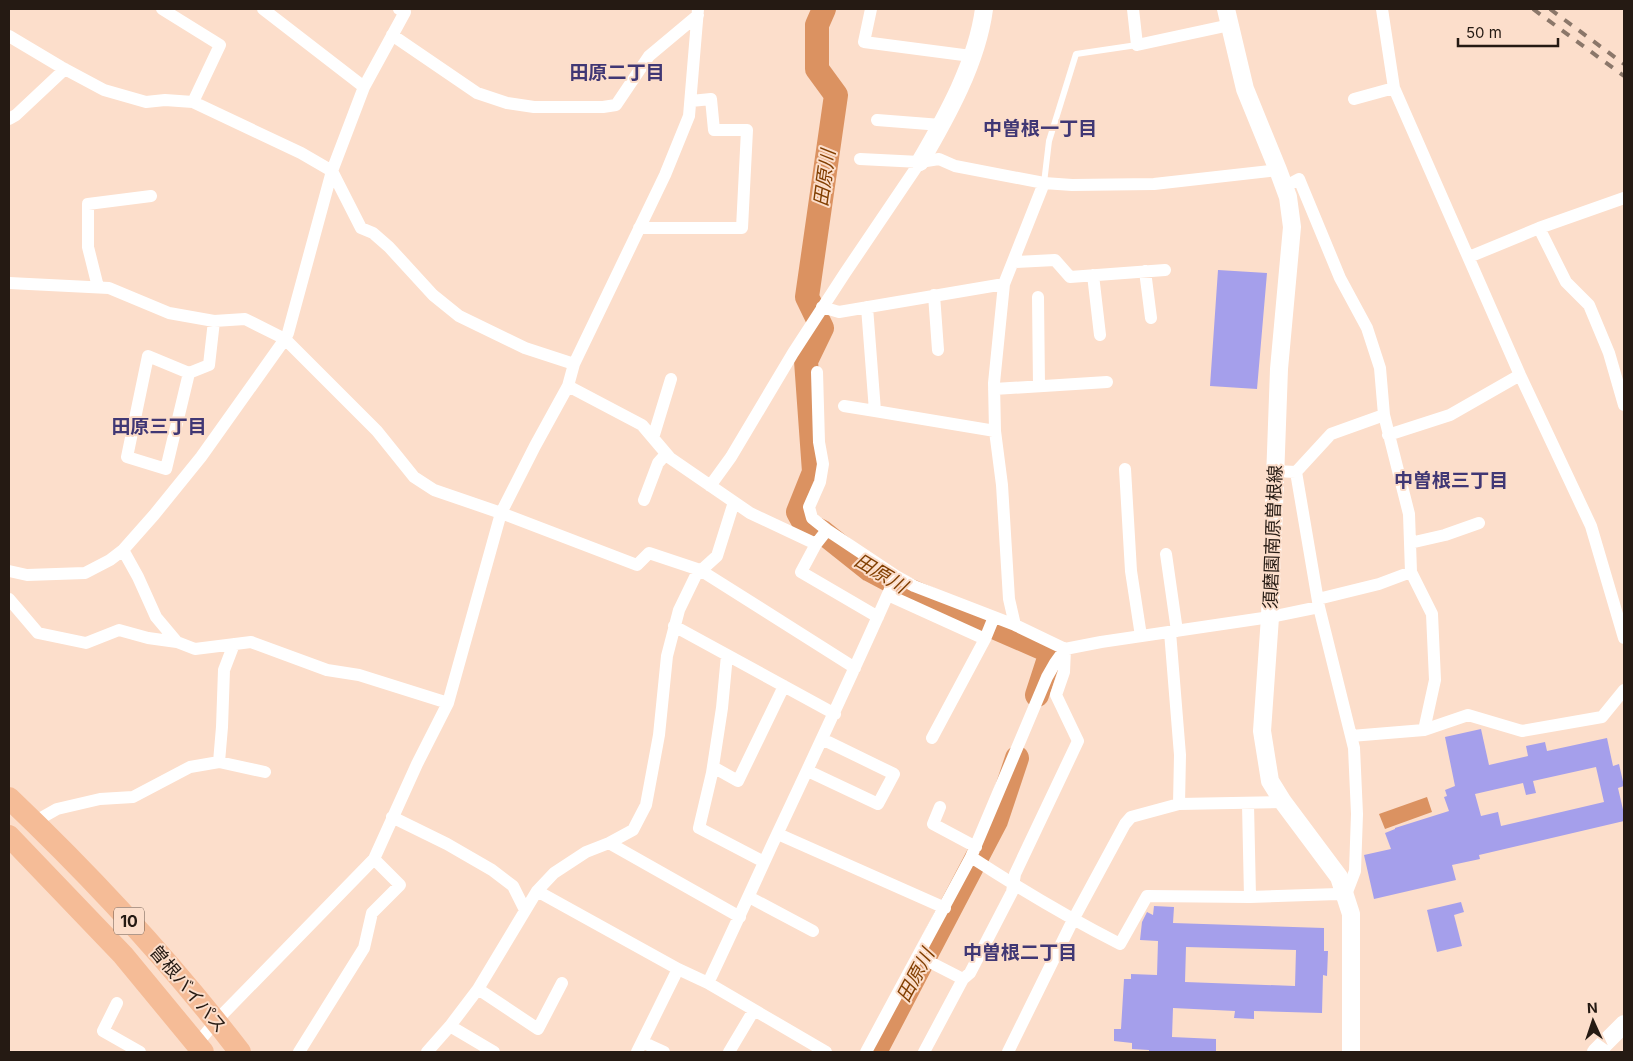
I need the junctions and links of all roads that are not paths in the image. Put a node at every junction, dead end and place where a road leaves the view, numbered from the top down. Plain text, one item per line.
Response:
1 (162, 9) edge
2 (263, 9) edge
3 (871, 9) edge
4 (984, 9) edge
5 (1133, 9) edge
6 (1382, 9) edge
7 (403, 10) edge
8 (698, 12) edge
9 (1228, 17) edge
10 (392, 35) junction
11 (9, 36) edge
12 (1137, 45) junction
13 (971, 56) junction
14 (64, 68) junction
15 (364, 88) junction
16 (1394, 88) junction
17 (1354, 99) dead end
18 (691, 101) junction
19 (193, 102) junction
20 (9, 119) edge
21 (877, 120) dead end
22 (941, 125) junction
23 (860, 159) dead end
24 (920, 162) junction
25 (1278, 170) junction
26 (332, 171) junction
27 (1044, 183) junction
28 (1284, 187) junction
29 (151, 196) dead end
30 (1624, 198) edge
31 (639, 228) junction
32 (1539, 228) junction
33 (1469, 257) junction
34 (1014, 262) junction
35 (1165, 270) dead end
36 (1145, 271) junction
37 (1093, 275) junction
38 (9, 282) edge
39 (1004, 284) junction
40 (98, 287) junction
41 (934, 295) junction
42 (1038, 298) dead end
43 (867, 307) junction
44 (822, 308) junction
45 (1151, 318) dead end
46 (214, 321) junction
47 (1100, 334) dead end
48 (285, 339) junction
49 (938, 350) dead end
50 (574, 364) junction
51 (817, 372) dead end
52 (189, 373) junction
53 (1520, 375) junction
54 (671, 379) dead end
55 (1107, 382) dead end
56 (568, 386) junction
57 (1039, 386) junction
58 (994, 388) junction
59 (1624, 405) edge
60 (844, 406) dead end
61 (875, 411) junction
62 (1384, 415) junction
63 (995, 431) junction
64 (1388, 435) junction
65 (653, 438) junction
66 (666, 454) junction
67 (1125, 469) dead end
68 (1275, 471) junction
69 (1296, 472) junction
70 (710, 486) junction
71 (644, 500) dead end
72 (734, 502) junction
73 (501, 513) junction
74 (1479, 523) dead end
75 (827, 530) junction
76 (1410, 543) junction
77 (816, 544) junction
78 (123, 550) junction
79 (1166, 554) dead end
80 (700, 570) junction
81 (9, 571) edge
82 (1411, 572) junction
83 (896, 576) junction
84 (888, 595) junction
85 (9, 599) edge
86 (1318, 603) junction
87 (878, 617) junction
88 (994, 617) junction
89 (1270, 617) junction
90 (1015, 624) junction
91 (674, 626) junction
92 (1174, 631) junction
93 (1141, 636) junction
94 (1624, 638) edge
95 (985, 640) junction
96 (177, 642) junction
97 (234, 644) junction
98 (1065, 649) junction
99 (727, 655) junction
100 (855, 668) junction
101 (784, 686) junction
102 (1624, 690) edge
103 (448, 703) junction
104 (835, 714) junction
105 (1424, 730) junction
106 (1350, 736) junction
107 (932, 738) dead end
108 (822, 739) junction
109 (219, 762) junction
110 (713, 767) junction
111 (808, 771) junction
112 (265, 772) dead end
113 (9, 798) edge
114 (1283, 802) junction
115 (1179, 804) junction
116 (1248, 804) junction
117 (940, 807) dead end
118 (392, 817) junction
119 (34, 822) junction
120 (778, 834) junction
121 (9, 836) edge
122 (609, 843) junction
123 (974, 852) junction
124 (374, 860) junction
125 (764, 862) junction
126 (1014, 885) junction
127 (537, 891) junction
128 (749, 897) junction
129 (1250, 897) junction
130 (1345, 898) junction
131 (945, 908) junction
132 (525, 910) junction
133 (740, 917) junction
134 (1073, 920) junction
135 (813, 931) dead end
136 (918, 956) junction
137 (678, 969) junction
138 (963, 979) junction
139 (708, 982) junction
140 (562, 983) dead end
141 (478, 989) junction
142 (117, 1003) dead end
143 (754, 1010) junction
144 (216, 1021) junction
145 (1624, 1024) edge
146 (450, 1026) junction
147 (639, 1047) edge
148 (197, 1050) edge
149 (140, 1052) edge
150 (240, 1052) edge
151 (299, 1052) edge
152 (427, 1052) edge
153 (494, 1052) edge
154 (664, 1052) edge
155 (729, 1052) edge
156 (826, 1052) edge
157 (866, 1052) edge
158 (924, 1052) edge
159 (1008, 1052) edge
160 (1352, 1052) edge
161 (1596, 1052) edge

1 - 19 street
2 - 15 street
3 - 13 street
4 - 13 main road
5 - 12 street
6 - 16 street
7 - 10 street
8 - 10 street
8 - 18 street
9 - 12 street
9 - 25 main road, 須磨園南原曽根線
10 - 15 street
11 - 14 street
12 - 27 lane
13 - 22 main road
14 - 19 street
14 - 20 street
15 - 26 street
16 - 17 street
16 - 33 street
18 - 31 street
18 - 31 street
19 - 26 street
21 - 22 street
22 - 24 main road
23 - 24 street
24 - 27 street
24 - 44 street
25 - 27 street
25 - 28 main road, 須磨園南原曽根線
26 - 48 street
26 - 50 street
27 - 34 street
28 - 62 street
28 - 68 main road, 須磨園南原曽根線
29 - 40 street
30 - 32 street
31 - 50 street
32 - 33 street
32 - 59 street
33 - 53 street
34 - 37 street
34 - 39 street
35 - 36 street
36 - 37 street
36 - 45 street
37 - 47 street
38 - 40 street
39 - 41 street
39 - 58 street
40 - 46 street
41 - 43 street
41 - 49 street
42 - 57 street
43 - 44 street
43 - 61 street
44 - 70 street
46 - 48 street
46 - 52 street
48 - 73 street
48 - 78 street
50 - 56 street
51 - 75 street
52 - 52 street
53 - 64 street
53 - 94 street
54 - 65 street
55 - 57 street
56 - 65 street
56 - 73 street
57 - 58 street
58 - 63 street
60 - 61 street
61 - 63 street
62 - 64 street
62 - 69 street
63 - 90 street
64 - 76 street
65 - 66 street
66 - 70 street
66 - 71 street
67 - 93 street
68 - 69 street
68 - 89 main road, 須磨園南原曽根線
69 - 86 street
70 - 72 street
72 - 77 street
72 - 80 street
73 - 80 street
73 - 103 street
74 - 76 street
75 - 77 street
75 - 83 street
76 - 82 street
77 - 87 street
78 - 81 street
78 - 96 street
79 - 92 street
80 - 91 street
80 - 100 street
82 - 86 street
82 - 105 street
83 - 84 street
83 - 88 street
84 - 87 street
84 - 95 street
85 - 96 street
86 - 89 street
86 - 106 street
87 - 100 street
88 - 90 street
88 - 95 street
89 - 92 street
89 - 114 main road, 須磨園南原曽根線
90 - 98 street
91 - 99 street
91 - 122 street
92 - 93 street
92 - 115 street
93 - 98 street
95 - 107 street
96 - 97 street
97 - 103 street
97 - 109 street
98 - 123 street
98 - 126 street
99 - 101 street
99 - 110 street
100 - 104 street
101 - 104 street
101 - 110 street
102 - 105 street
103 - 118 street
104 - 108 street
105 - 106 street
106 - 130 street
108 - 111 street
108 - 111 street
109 - 112 street
109 - 119 street
110 - 125 street
111 - 120 street
113 - 119 highway, 曽根バイパス / 10
114 - 116 street
114 - 130 main road, 須磨園南原曽根線
115 - 116 street
115 - 134 street
116 - 129 street
117 - 123 street
118 - 124 street
118 - 132 street
119 - 144 highway, 曽根バイパス / 10
120 - 125 street
120 - 131 street
121 - 148 highway, 曽根バイパス / 10
122 - 127 street
122 - 133 street
123 - 126 street
123 - 131 street
124 - 144 street
124 - 151 street
125 - 128 street
126 - 134 street
126 - 138 street
127 - 132 street
127 - 137 street
128 - 133 street
128 - 135 street
129 - 130 street
129 - 134 street
130 - 160 main road, 須磨園南原曽根線
131 - 136 street
132 - 141 street
133 - 139 street
134 - 159 street
136 - 138 street
136 - 157 street
137 - 139 street
137 - 147 street
138 - 158 street
139 - 143 street
140 - 141 street
141 - 146 street
142 - 149 street
143 - 155 street
143 - 156 street
144 - 148 street
144 - 150 highway, 曽根バイパス / 10
145 - 161 main road
146 - 152 street
146 - 153 street
147 - 154 street

